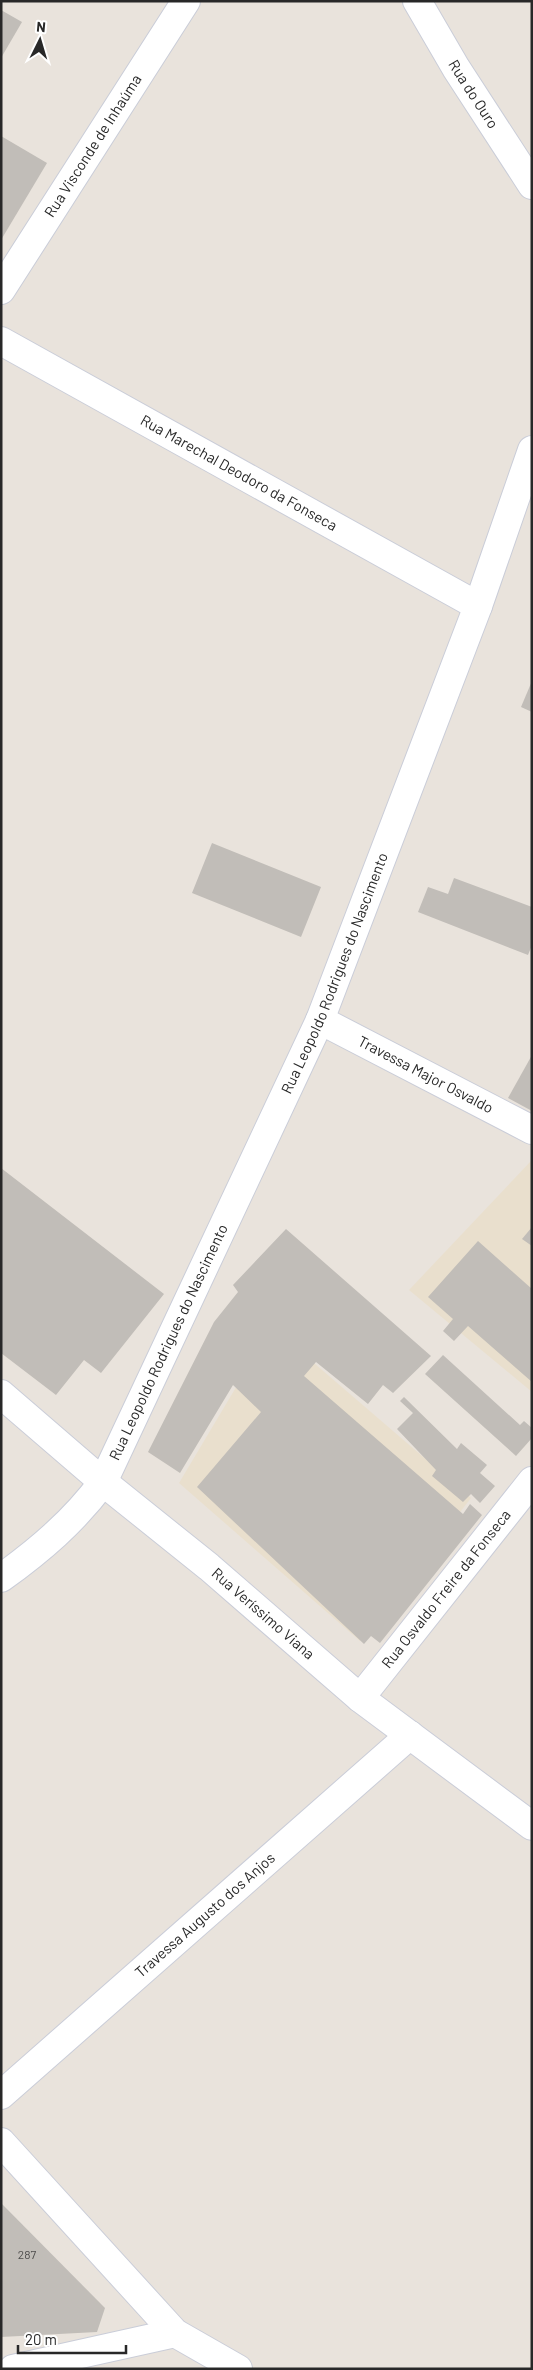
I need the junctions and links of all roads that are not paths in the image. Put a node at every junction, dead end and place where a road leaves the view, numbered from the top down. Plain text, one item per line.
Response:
1 (186, 1) edge
2 (417, 1) edge
3 (532, 185) edge
4 (1, 290) edge
5 (1, 341) edge
6 (532, 450) edge
7 (478, 606) junction
8 (320, 1020) junction
9 (532, 1130) edge
10 (1, 1394) edge
11 (532, 1481) edge
12 (103, 1482) junction
13 (1, 1578) edge
14 (360, 1698) junction
15 (410, 1735) junction
16 (532, 1826) edge
17 (1, 2096) edge
18 (1, 2142) edge
19 (175, 2333) junction
20 (14, 2369) edge
21 (238, 2369) edge

1 - 4 street, Rua Visconde de Inhaúma
2 - 3 street, Rua do Ouro
5 - 7 street, Rua Marechal Deodoro da Fonseca
6 - 7 street, Rua Leopoldo Rodrigues do Nascimento
7 - 8 street, Rua Leopoldo Rodrigues do Nascimento
8 - 9 street, Travessa Major Osvaldo
8 - 12 street, Rua Leopoldo Rodrigues do Nascimento
10 - 12 street, Rua Veríssimo Viana
11 - 14 street, Rua Osvaldo Freire da Fonseca
12 - 13 street, Rua Leopoldo Rodrigues do Nascimento
12 - 14 street, Rua Veríssimo Viana
14 - 15 street, Rua Veríssimo Viana
15 - 16 street, Rua Veríssimo Viana
15 - 17 street, Travessa Augusto dos Anjos
18 - 19 street
19 - 20 street
19 - 21 street

